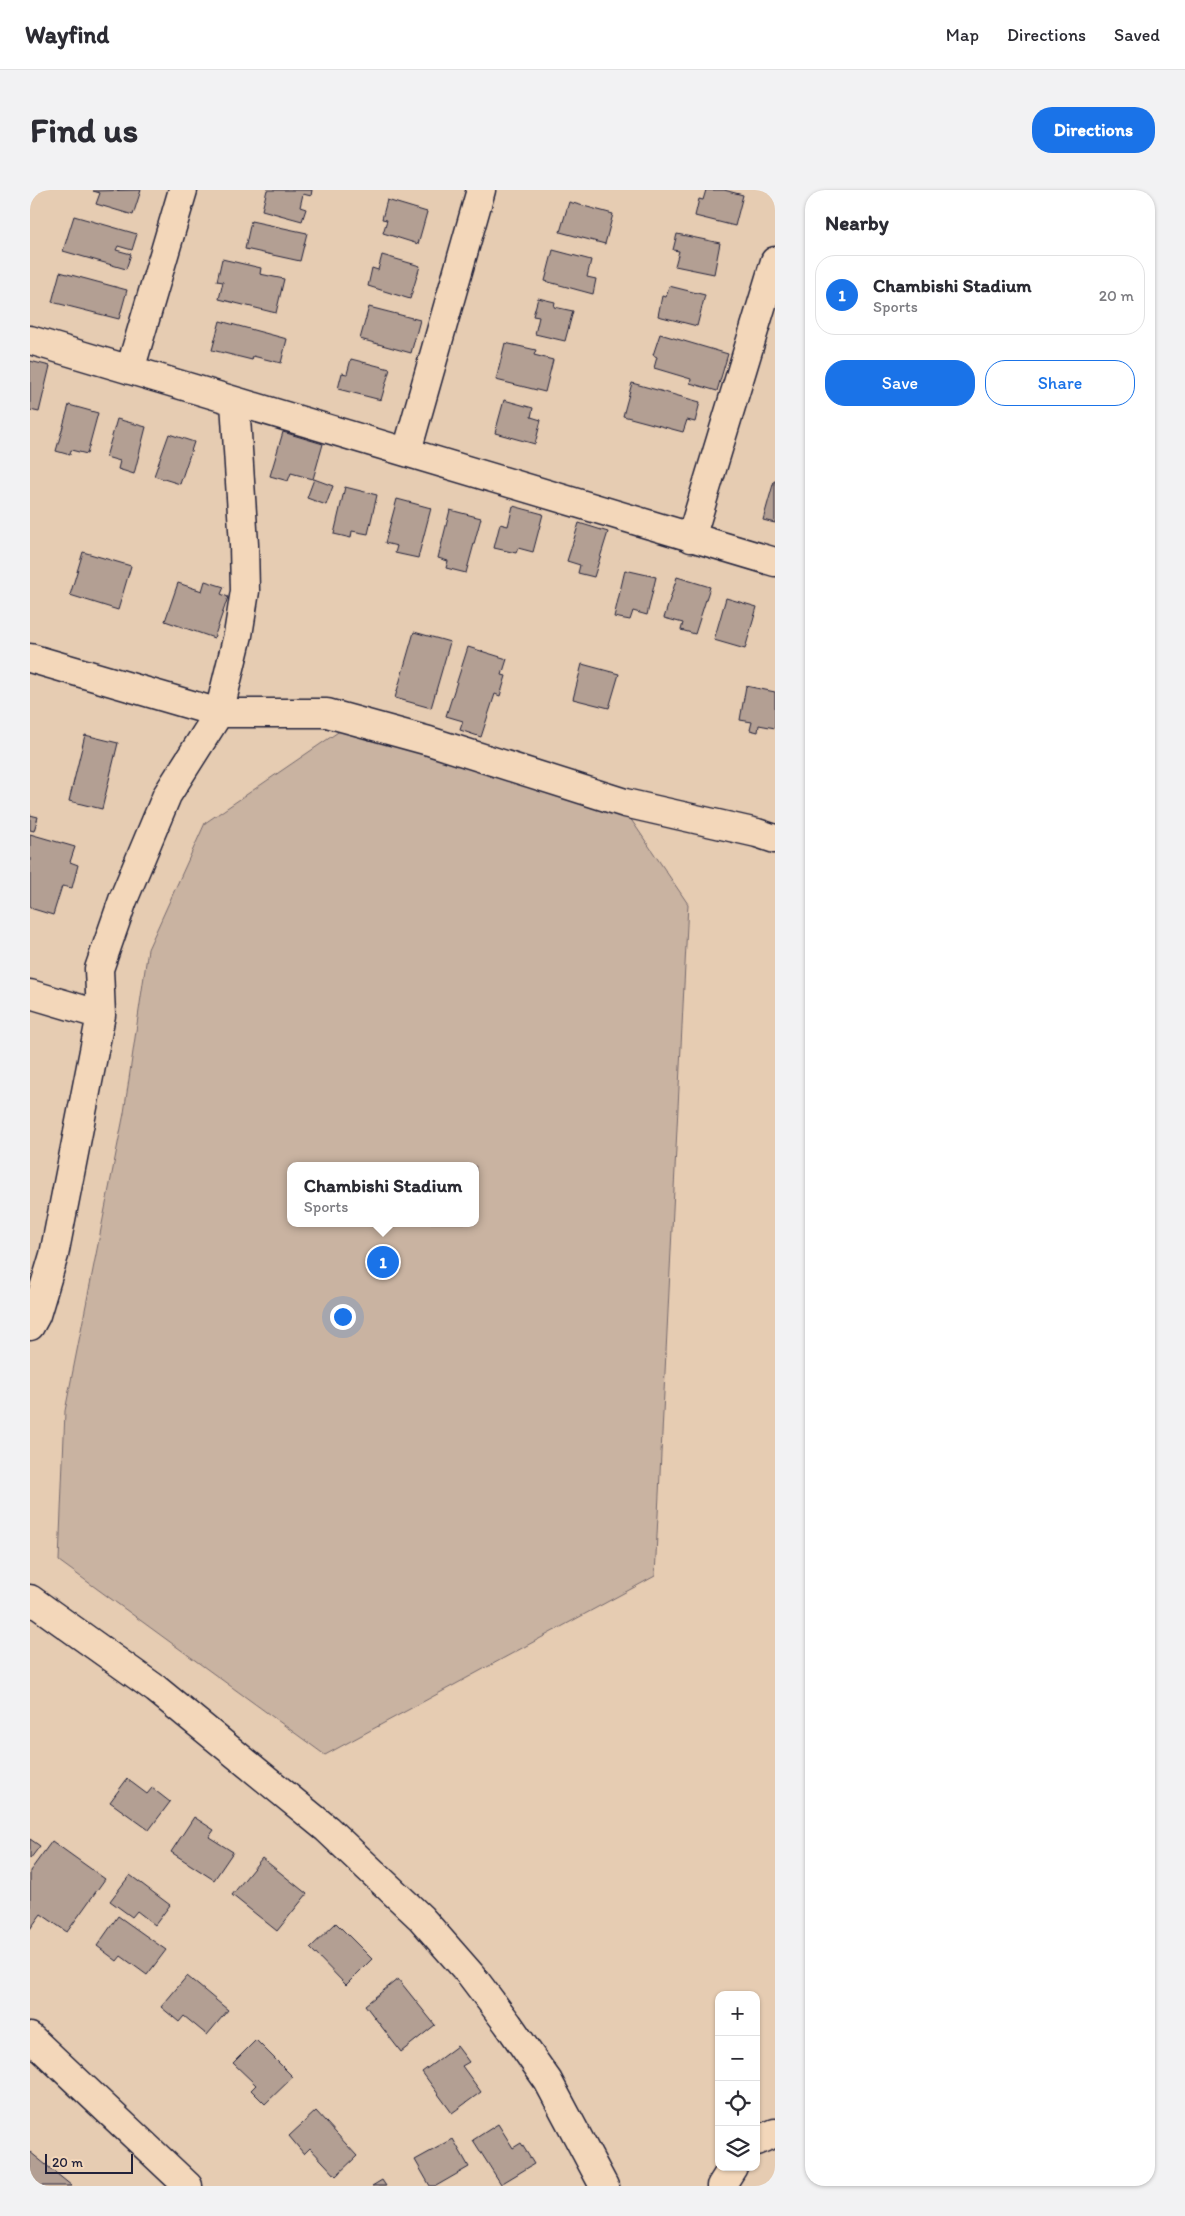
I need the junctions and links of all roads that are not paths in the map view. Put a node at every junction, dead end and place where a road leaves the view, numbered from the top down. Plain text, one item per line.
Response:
1 (183, 190) edge
2 (482, 190) edge
3 (775, 261) edge
4 (30, 340) edge
5 (130, 370) junction
6 (235, 402) junction
7 (406, 451) junction
8 (691, 538) junction
9 (775, 562) edge
10 (30, 658) edge
11 (219, 713) junction
12 (775, 839) edge
13 (30, 994) edge
14 (101, 1016) junction
15 (32, 1318) edge
16 (30, 1599) edge
17 (30, 2037) edge
18 (775, 2133) edge
19 (760, 2139) edge
20 (730, 2171) edge
21 (188, 2186) edge
22 (604, 2186) edge
23 (721, 2186) edge

1 - 5 street
2 - 7 street
3 - 8 street
4 - 5 street
5 - 6 street
6 - 7 street
6 - 11 street
7 - 8 street
8 - 9 street
10 - 11 street
11 - 12 street
11 - 14 street
13 - 14 street
14 - 15 street
16 - 22 street
17 - 21 street
18 - 19 street
20 - 23 street

